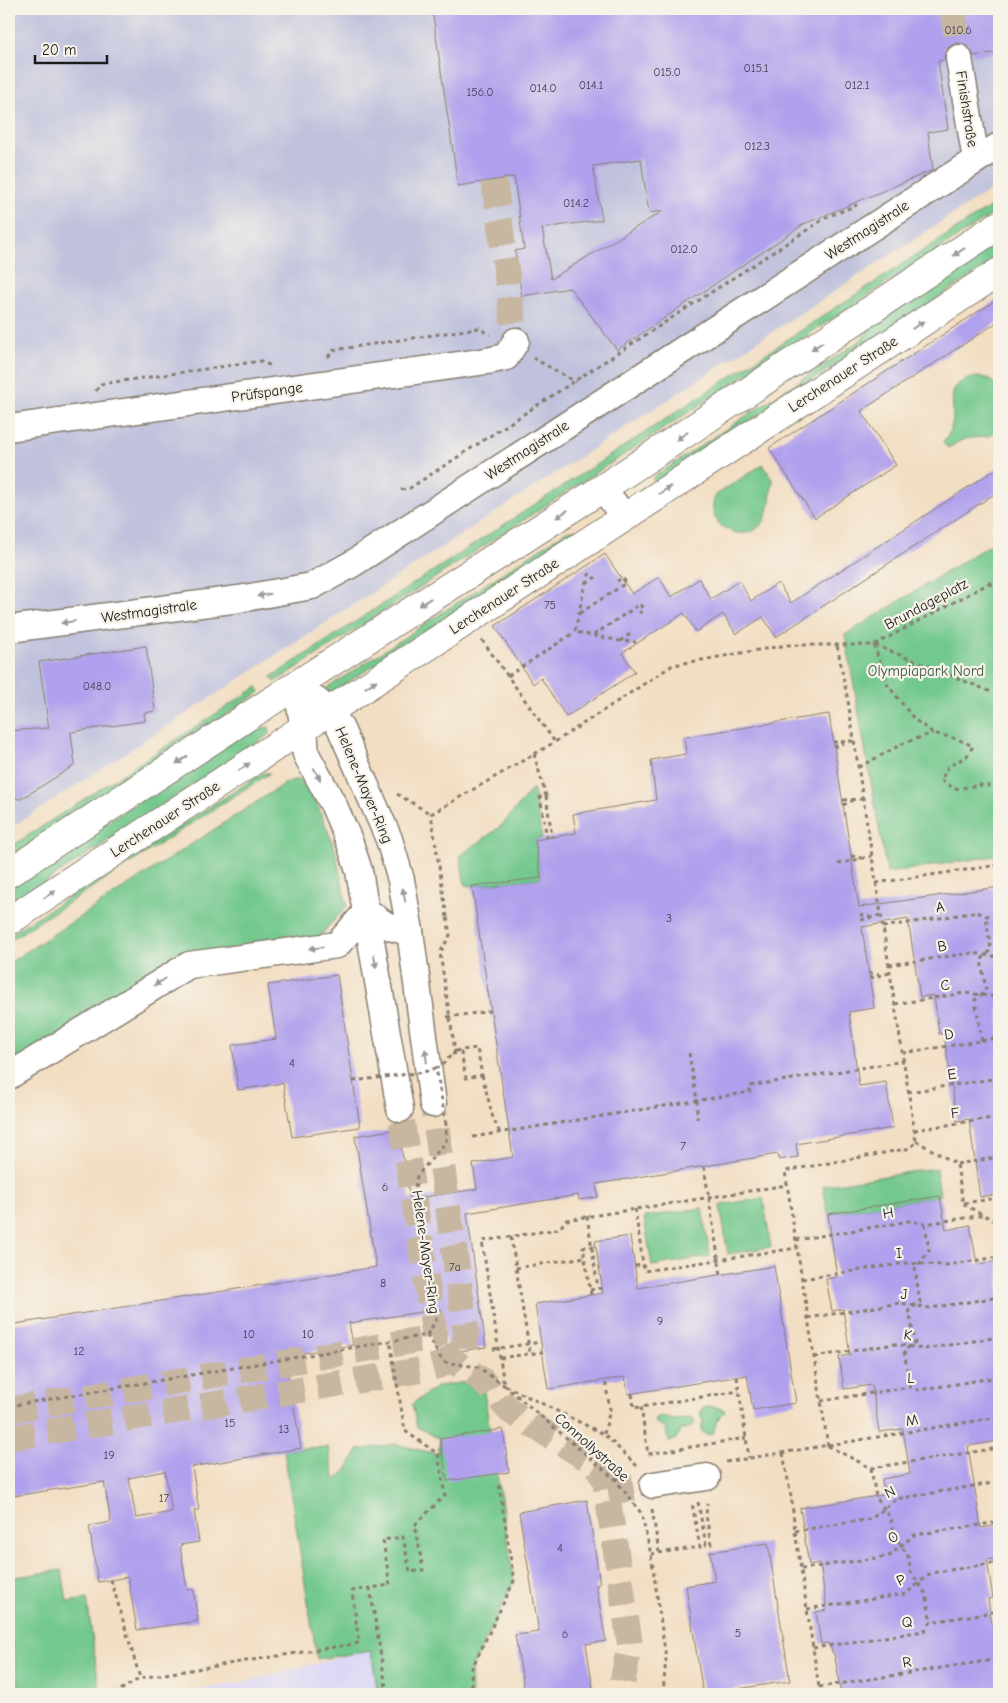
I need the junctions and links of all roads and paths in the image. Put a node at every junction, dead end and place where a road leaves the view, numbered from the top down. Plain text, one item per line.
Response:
1 (959, 58) tunnel mouth
2 (999, 146) edge
3 (976, 160) junction
4 (862, 203) dead end
5 (999, 225) edge
6 (999, 272) edge
7 (479, 328) dead end
8 (516, 341) dead end
9 (325, 362) dead end
10 (277, 370) dead end
11 (94, 395) dead end
12 (9, 428) edge
13 (604, 488) junction
14 (401, 490) dead end
15 (624, 517) junction
16 (591, 570) dead end
17 (596, 577) dead end
18 (999, 578) edge
19 (618, 581) dead end
20 (585, 584) junction
21 (988, 584) junction
22 (999, 587) edge
23 (579, 613) junction
24 (639, 613) dead end
25 (9, 630) edge
26 (575, 632) junction
27 (478, 634) dead end
28 (630, 634) dead end
29 (593, 636) junction
30 (620, 641) junction
31 (636, 642) dead end
32 (837, 645) junction
33 (874, 645) junction
34 (508, 676) junction
35 (296, 685) junction
36 (999, 695) edge
37 (330, 711) junction
38 (304, 728) junction
39 (933, 733) junction
40 (855, 741) junction
41 (554, 742) junction
42 (833, 742) dead end
43 (844, 743) junction
44 (834, 747) dead end
45 (534, 754) junction
46 (858, 767) junction
47 (999, 787) edge
48 (396, 793) dead end
49 (546, 796) junction
50 (863, 799) junction
51 (843, 800) dead end
52 (853, 801) junction
53 (843, 805) dead end
54 (431, 814) junction
55 (552, 837) dead end
56 (546, 838) dead end
57 (851, 856) dead end
58 (872, 856) junction
59 (862, 858) junction
60 (838, 864) dead end
61 (999, 864) edge
62 (9, 873) edge
63 (876, 883) junction
64 (367, 911) junction
65 (999, 914) edge
66 (860, 915) dead end
67 (881, 915) junction
68 (871, 916) junction
69 (986, 916) junction
70 (861, 920) dead end
71 (9, 921) edge
72 (883, 927) junction
73 (410, 930) junction
74 (986, 955) junction
75 (999, 957) edge
76 (889, 965) junction
77 (869, 973) dead end
78 (890, 973) junction
79 (880, 975) junction
80 (870, 978) dead end
81 (980, 995) junction
82 (999, 997) edge
83 (895, 1004) junction
84 (490, 1011) dead end
85 (422, 1020) junction
86 (999, 1038) edge
87 (982, 1041) junction
88 (455, 1051) junction
89 (461, 1053) dead end
90 (689, 1053) dead end
91 (902, 1053) junction
92 (904, 1061) junction
93 (436, 1068) junction
94 (482, 1074) junction
95 (9, 1076) edge
96 (999, 1078) edge
97 (353, 1081) dead end
98 (908, 1092) junction
99 (696, 1101) junction
100 (400, 1109) tunnel mouth
101 (439, 1114) junction
102 (999, 1117) edge
103 (697, 1120) dead end
104 (914, 1130) junction
105 (500, 1133) junction
106 (473, 1137) dead end
107 (916, 1141) junction
108 (999, 1157) edge
109 (957, 1164) junction
110 (704, 1167) dead end
111 (787, 1185) junction
112 (709, 1197) junction
113 (999, 1198) edge
114 (963, 1204) junction
115 (635, 1209) junction
116 (984, 1215) junction
117 (587, 1216) junction
118 (999, 1223) edge
119 (925, 1224) junction
120 (511, 1237) junction
121 (796, 1240) junction
122 (595, 1246) dead end
123 (797, 1248) junction
124 (585, 1257) junction
125 (999, 1257) edge
126 (719, 1260) junction
127 (643, 1264) junction
128 (919, 1264) junction
129 (635, 1266) dead end
130 (516, 1268) junction
131 (721, 1275) dead end
132 (802, 1279) junction
133 (590, 1290) junction
134 (591, 1295) dead end
135 (999, 1297) edge
136 (915, 1306) junction
137 (808, 1318) junction
138 (427, 1335) junction
139 (999, 1337) edge
140 (390, 1341) junction
141 (541, 1342) dead end
142 (909, 1347) junction
143 (492, 1349) dead end
144 (542, 1352) dead end
145 (530, 1354) junction
146 (814, 1357) junction
147 (500, 1358) junction
148 (737, 1377) dead end
149 (999, 1377) edge
150 (605, 1380) dead end
151 (504, 1385) junction
152 (910, 1387) junction
153 (739, 1392) junction
154 (632, 1394) dead end
155 (821, 1401) junction
156 (9, 1406) edge
157 (641, 1407) junction
158 (999, 1417) edge
159 (604, 1434) junction
160 (746, 1438) junction
161 (828, 1446) junction
162 (999, 1448) edge
163 (783, 1453) junction
164 (749, 1458) junction
165 (871, 1468) junction
166 (615, 1479) junction
167 (999, 1482) edge
168 (645, 1483) junction
169 (705, 1483) junction
170 (499, 1485) dead end
171 (884, 1508) junction
172 (706, 1515) dead end
173 (999, 1522) edge
174 (795, 1531) junction
175 (901, 1546) junction
176 (659, 1552) junction
177 (651, 1554) junction
178 (999, 1562) edge
179 (801, 1569) junction
180 (111, 1580) dead end
181 (919, 1583) junction
182 (370, 1588) junction
183 (807, 1609) junction
184 (999, 1611) edge
185 (931, 1622) junction
186 (813, 1648) junction
187 (999, 1659) edge
188 (140, 1678) junction
189 (819, 1687) junction
190 (114, 1694) edge
191 (387, 1694) edge
192 (472, 1694) edge
193 (662, 1694) edge
194 (820, 1694) edge

1 - 3 street, Finishstraße
2 - 3 street, Westmagistrale
3 -> 25 street, Westmagistrale
4 - 14 path
5 -> 13 main road
15 -> 6 main road, Lerchenauer Straße
7 - 9 path
8 - 12 street, Prüfspange
10 - 11 path
13 - 15 street
13 -> 35 main road
37 -> 15 main road, Lerchenauer Straße
16 - 20 path
17 - 20 path
18 - 21 path, Brundageplatz
19 - 23 path
20 - 23 path
21 - 22 path, Brundageplatz
21 - 33 path, Brundageplatz
23 - 26 path
24 - 29 path
26 - 29 path
26 - 34 path
27 - 34 path
28 - 30 path
29 - 30 path
30 - 31 path
32 - 33 path, Brundageplatz
32 - 40 path
32 - 41 path, Brundageplatz
33 - 36 path, Brundageplatz
33 - 39 path, Brundageplatz
34 - 41 path
35 - 37 street, Helene-Mayer-Ring
35 - 38 street
35 -> 62 main road
37 - 38 main road, Lerchenauer Straße
73 -> 37 street, Helene-Mayer-Ring
38 -> 64 street
71 -> 38 main road, Lerchenauer Straße
39 - 46 path
39 - 47 path
40 - 43 path
40 - 46 path
41 - 45 path, Brundageplatz
42 - 43 path
43 - 44 path
45 - 49 path
45 - 54 path, Brundageplatz
46 - 50 path
48 - 54 path
49 - 55 path
49 - 56 path
50 - 52 path
50 - 58 path
51 - 52 path
52 - 53 path
54 - 88 path, bridge
57 - 59 path
58 - 59 path
58 - 63 path
59 - 60 path
61 - 63 path
63 - 67 path
64 - 73 street
64 -> 95 street
64 -> 100 street
65 - 69 path, A
66 - 68 path
67 - 68 path
67 - 72 path
68 - 70 path
69 - 72 path, A
69 - 74 path
72 - 76 path
73 - 85 street, Helene-Mayer-Ring
74 - 75 path, B
74 - 76 path, B
74 - 81 path
76 - 78 path
77 - 79 path
78 - 79 path
78 - 83 path
79 - 80 path
81 - 82 path, C
81 - 83 path, C
81 - 87 path
83 - 91 path
84 - 85 path
101 -> 85 street, Helene-Mayer-Ring
86 - 87 path, D
87 - 91 path, D
88 - 93 path, bridge
88 - 94 path
89 - 94 path
90 - 99 path
91 - 92 path
92 - 98 path
92 - 99 path
93 - 97 path, bridge
93 - 101 path, Helene-Mayer-Ring, bridge
94 - 105 path
96 - 98 path, E
98 - 104 path
99 - 103 path
99 - 105 path
101 - 138 path, Helene-Mayer-Ring
102 - 104 path, F
104 - 107 path
105 - 106 path
107 - 109 path
107 - 111 path
108 - 109 path
109 - 114 path
110 - 112 path
111 - 112 path
111 - 121 path
112 - 115 path
112 - 126 path
113 - 114 path
114 - 116 path
115 - 117 path
115 - 127 path
116 - 118 path
116 - 119 path, H
117 - 120 path
117 - 133 path
119 - 121 path, H
119 - 128 path
120 - 130 path
120 - 147 path
121 - 123 path
122 - 124 path
123 - 126 path
123 - 132 path
124 - 130 path
124 - 133 path
125 - 128 path, I
126 - 127 path
126 - 131 path
127 - 129 path
128 - 132 path, I
128 - 136 path
130 - 145 path
132 - 137 path
133 - 134 path
135 - 136 path, J
136 - 137 path, J
136 - 142 path
137 - 146 path
138 - 140 path, Helene-Mayer-Ring
138 - 151 path, Connollystraße
139 - 142 path, K
140 - 156 path, Helene-Mayer-Ring
140 - 182 path
141 - 143 path, bridge
142 - 146 path, K
142 - 152 path
144 - 145 path
145 - 147 path
146 - 155 path
147 - 151 path
148 - 153 path
149 - 152 path, L
150 - 159 path
151 - 159 path
151 - 166 path, Connollystraße
152 - 155 path, L
153 - 157 path
153 - 160 path
154 - 157 path
155 - 161 path
157 - 160 path
158 - 161 path, M
159 - 168 path
160 - 164 path
161 - 163 path, M
161 - 165 path
162 - 165 path
163 - 164 path, M
163 - 174 path
164 - 169 path, M
165 - 171 path
166 - 168 path
166 - 177 path, Connollystraße
167 - 171 path, N
168 - 169 street
168 - 176 path
169 - 172 path
169 - 176 path
170 - 192 path
171 - 174 path, N
171 - 175 path
173 - 175 path, O
174 - 179 path
175 - 179 path, O
175 - 181 path
176 - 177 path
177 - 193 path, Connollystraße
178 - 181 path, P
179 - 183 path
180 - 188 path
181 - 183 path, P
181 - 185 path
182 - 188 path
182 - 191 path
183 - 186 path
184 - 185 path, Q
185 - 186 path, Q
186 - 189 path
187 - 189 path, R
188 - 190 path
189 - 194 path

